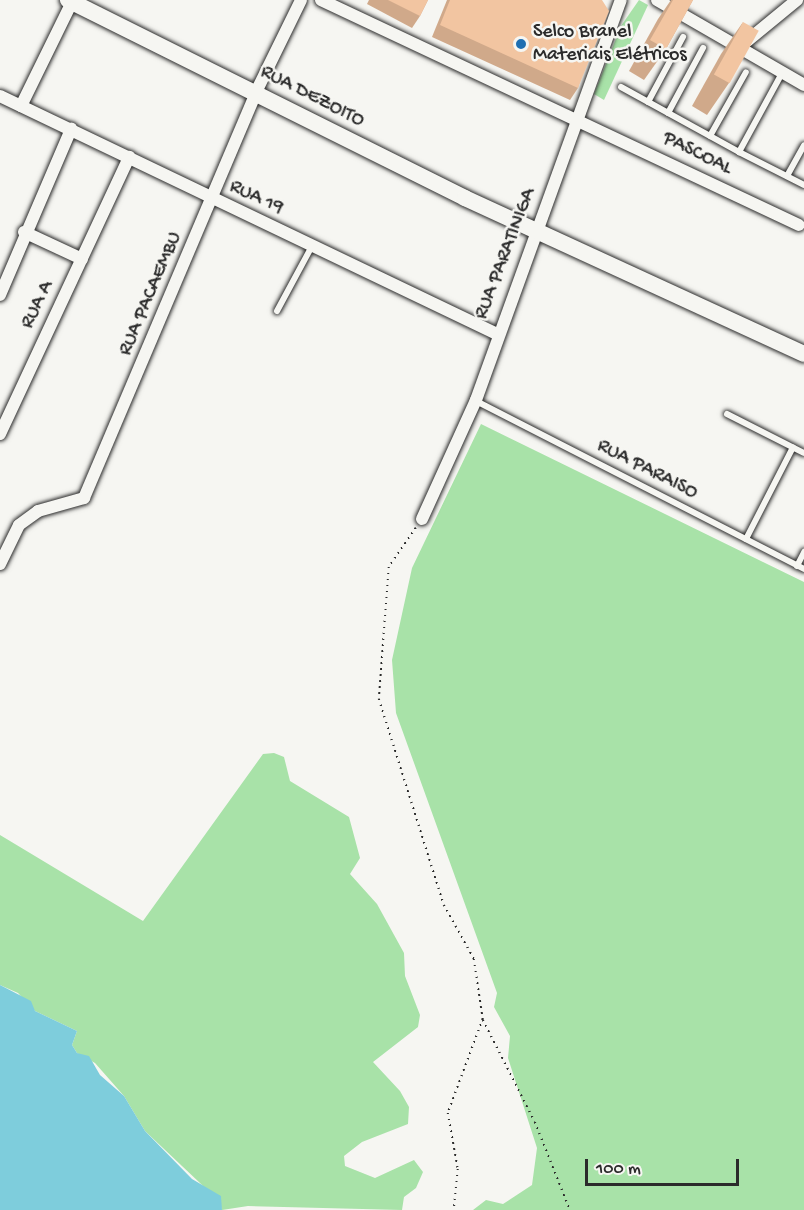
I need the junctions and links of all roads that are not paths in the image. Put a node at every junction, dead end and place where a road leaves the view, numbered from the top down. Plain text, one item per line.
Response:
1 (301, 0) edge
2 (321, 0) edge
3 (621, 0) edge
4 (657, 0) edge
5 (797, 0) edge
6 (71, 1) edge
7 (683, 37) edge
8 (739, 47) junction
9 (703, 48) dead end
10 (746, 72) edge
11 (782, 72) junction
12 (804, 85) edge
13 (621, 87) dead end
14 (256, 92) junction
15 (0, 96) edge
16 (648, 102) junction
17 (21, 106) junction
18 (668, 113) junction
19 (577, 117) junction
20 (71, 129) junction
21 (710, 136) junction
22 (804, 145) edge
23 (739, 152) junction
24 (129, 156) junction
25 (787, 176) junction
26 (804, 185) edge
27 (213, 199) junction
28 (799, 225) dead end
29 (537, 228) junction
30 (24, 232) junction
31 (312, 246) junction
32 (82, 259) junction
33 (0, 295) edge
34 (277, 311) dead end
35 (497, 334) junction
36 (804, 354) edge
37 (476, 400) junction
38 (4, 413) edge
39 (727, 414) dead end
40 (0, 434) edge
41 (793, 447) junction
42 (804, 453) edge
43 (422, 519) road end
44 (746, 539) junction
45 (804, 552) edge
46 (0, 564) edge
47 (801, 568) edge

1 - 14 street, RUA PACAEMBU
2 - 19 street, PASCOAL
3 - 19 street, RUA PARATINIGA
4 - 8 street
5 - 8 street
6 - 14 street, RUA DEZOITO
6 - 17 street
7 - 16 lane
8 - 11 street
9 - 18 lane
10 - 21 lane
11 - 12 street
11 - 23 lane
13 - 16 lane
14 - 27 street, RUA PACAEMBU
14 - 29 street, RUA DEZOITO
15 - 17 street, RUA 19
16 - 18 lane
17 - 20 street, RUA 19
18 - 21 lane
19 - 28 street, PASCOAL
19 - 29 street, RUA PARATINIGA
20 - 24 street, RUA 19
20 - 30 street
21 - 23 lane
22 - 25 lane
23 - 25 lane
24 - 27 street, RUA 19
24 - 32 street, RUA A
25 - 26 lane
27 - 31 street, RUA 19
27 - 46 street, RUA PACAEMBU
29 - 35 street, RUA PARATINIGA
29 - 36 street, RUA DEZOITO
30 - 32 street
30 - 33 street
31 - 34 lane
31 - 35 street, RUA 19
32 - 38 street, RUA A
35 - 37 street, RUA PARATINIGA
37 - 43 street, RUA PARATINIGA
37 - 44 lane, RUA PARAISO
38 - 40 street, RUA A
39 - 41 lane
41 - 42 lane
41 - 44 lane
44 - 47 lane, RUA PARAISO
45 - 47 lane

